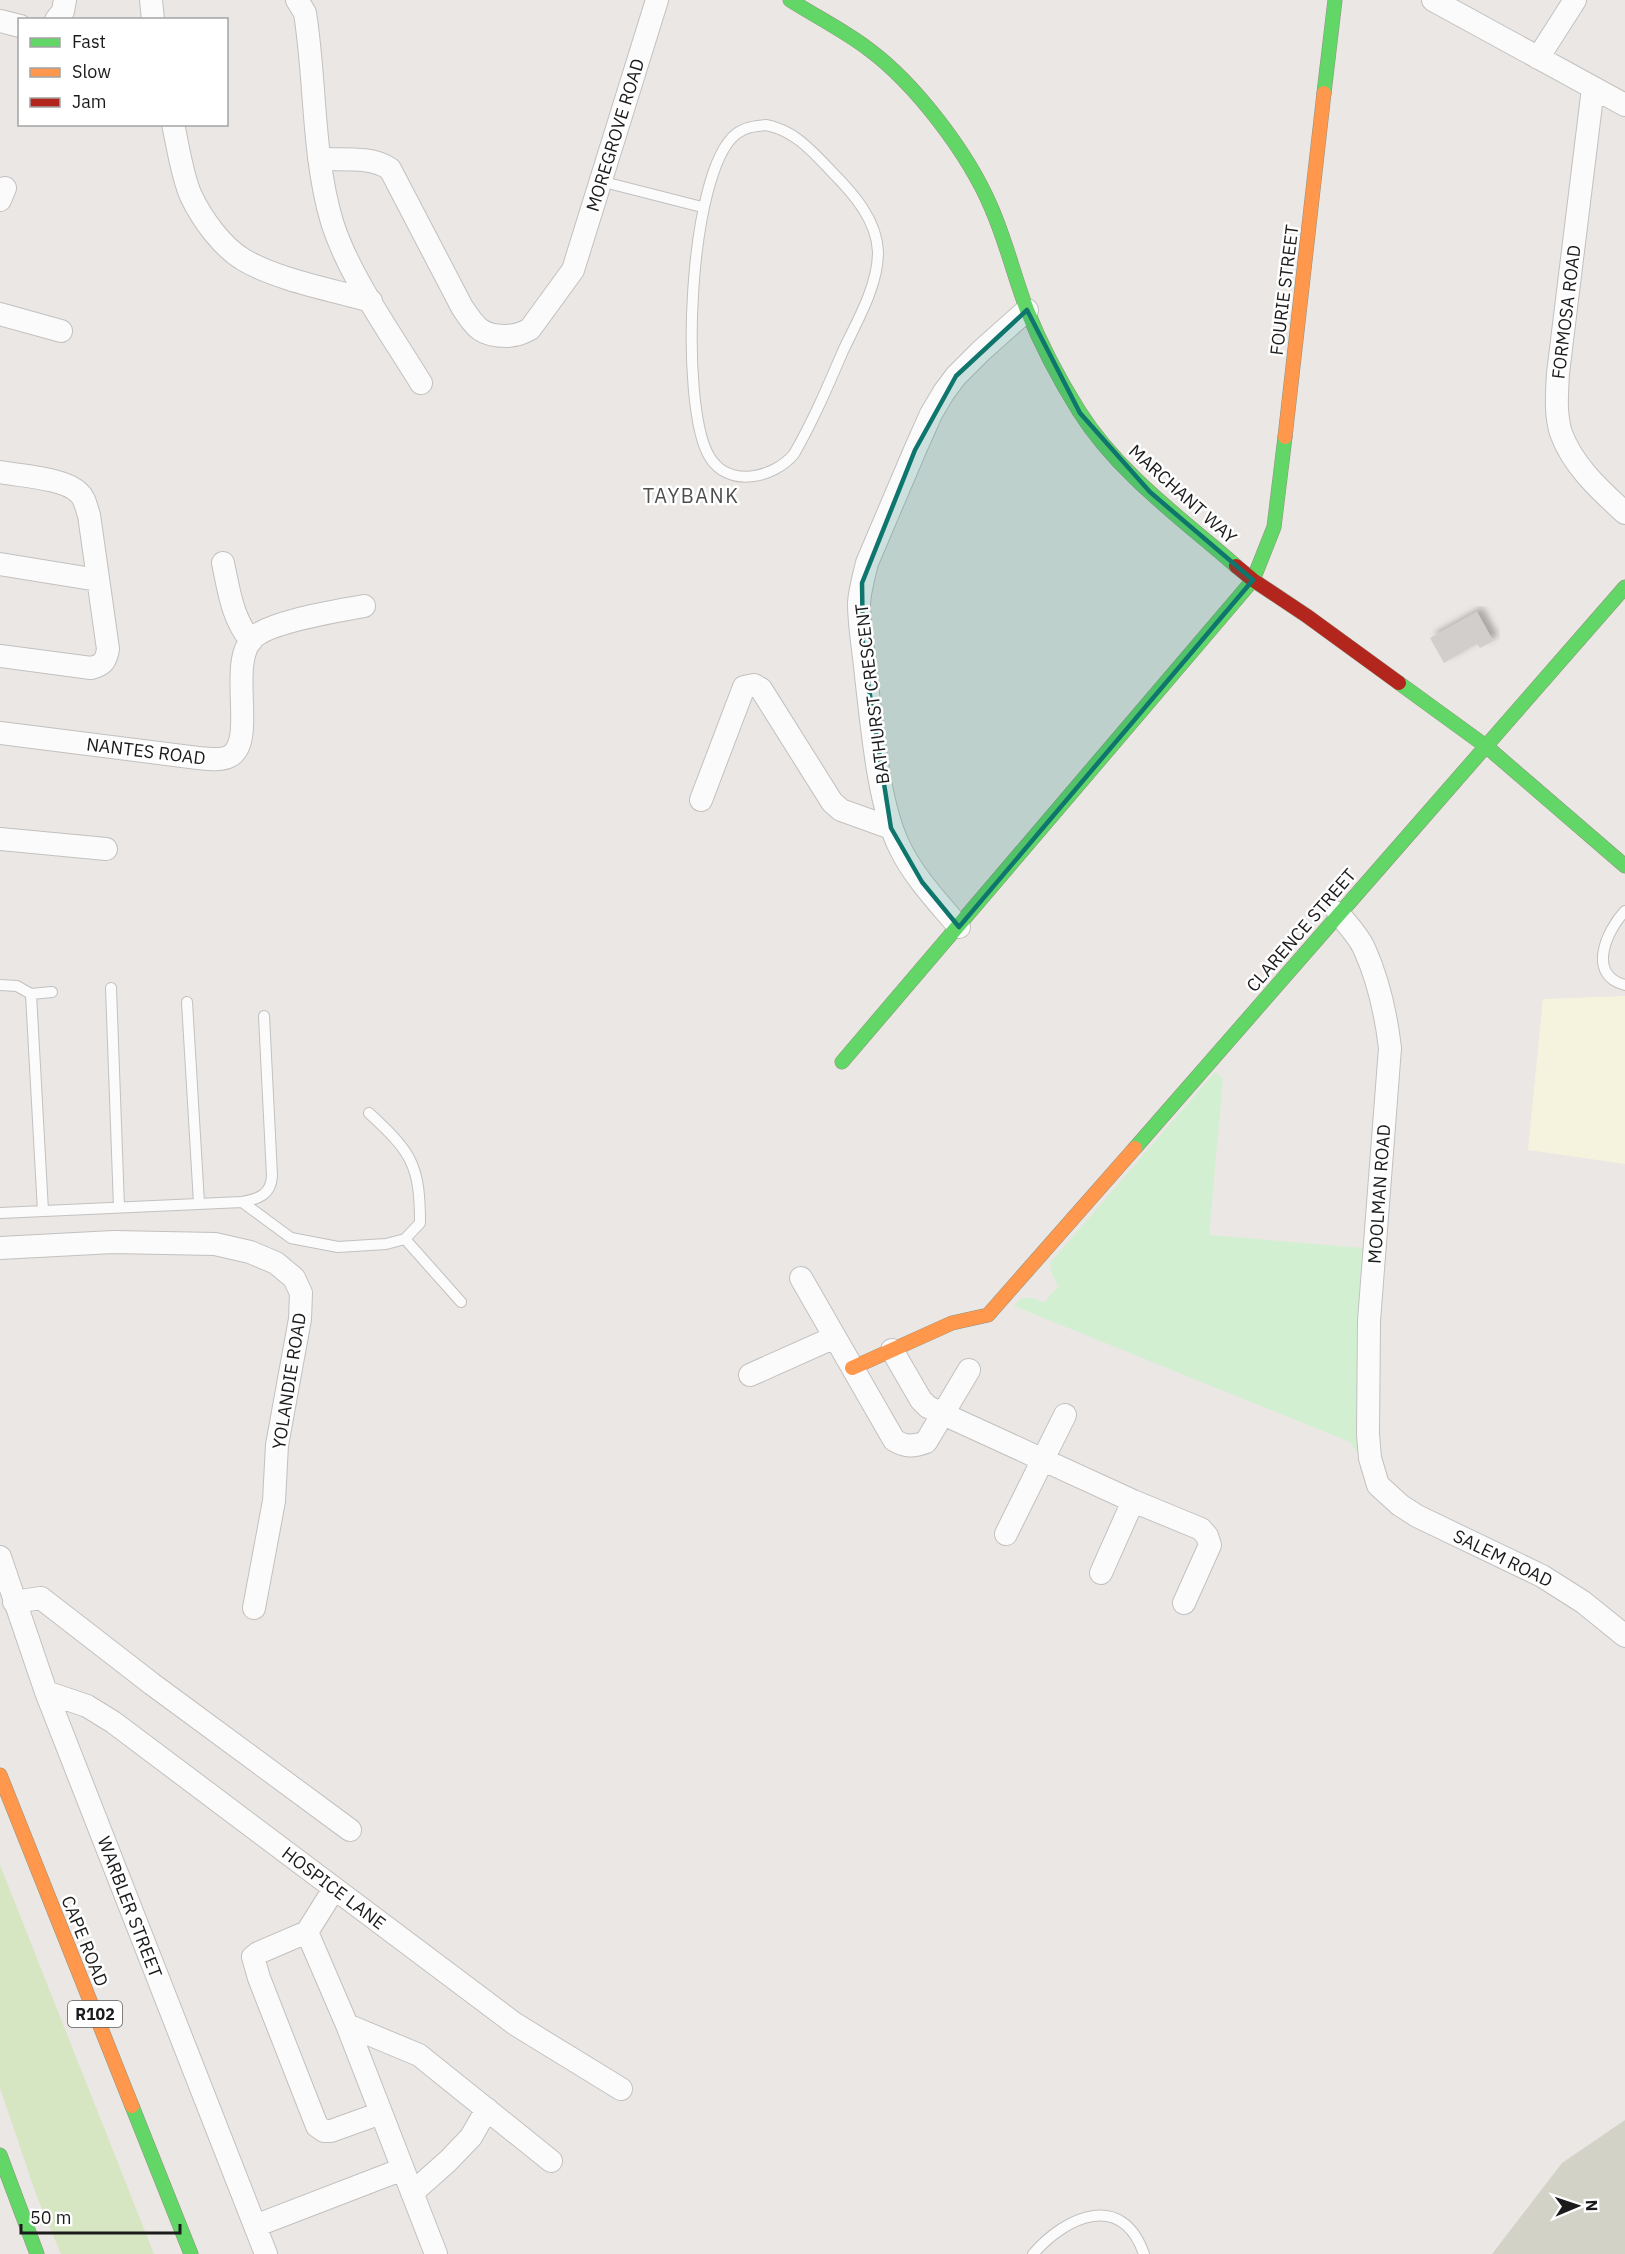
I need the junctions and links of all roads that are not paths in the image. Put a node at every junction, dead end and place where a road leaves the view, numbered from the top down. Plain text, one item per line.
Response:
1 (65, 0) edge
2 (151, 0) edge
3 (297, 0) edge
4 (657, 0) edge
5 (790, 0) edge
6 (1335, 0) edge
7 (1432, 0) edge
8 (1575, 0) edge
9 (58, 18) edge
10 (153, 18) edge
11 (0, 21) edge
12 (18, 26) edge
13 (1539, 57) junction
14 (1593, 88) junction
15 (1625, 105) edge
16 (173, 126) edge
17 (319, 159) junction
18 (600, 181) junction
19 (702, 207) junction
20 (371, 301) junction
21 (1027, 310) junction
22 (0, 314) edge
23 (61, 331) dead end
24 (421, 383) dead end
25 (0, 472) edge
26 (1625, 513) edge
27 (223, 562) dead end
28 (0, 564) edge
29 (98, 580) junction
30 (1253, 580) junction
31 (1625, 587) edge
32 (364, 606) dead end
33 (251, 641) junction
34 (0, 656) edge
35 (0, 733) edge
36 (1487, 747) junction
37 (701, 800) dead end
38 (891, 828) junction
39 (0, 839) edge
40 (106, 849) dead end
41 (1625, 866) edge
42 (1625, 911) edge
43 (1338, 913) junction
44 (959, 927) junction
45 (0, 985) edge
46 (1625, 985) edge
47 (111, 988) dead end
48 (52, 992) dead end
49 (31, 993) junction
50 (187, 1002) dead end
51 (264, 1016) dead end
52 (842, 1062) dead end
53 (369, 1113) dead end
54 (242, 1202) junction
55 (199, 1203) junction
56 (119, 1207) junction
57 (42, 1210) junction
58 (0, 1213) edge
59 (405, 1239) junction
60 (0, 1248) edge
61 (801, 1278) dead end
62 (461, 1302) dead end
63 (835, 1337) junction
64 (892, 1350) junction
65 (852, 1368) junction
66 (969, 1370) dead end
67 (750, 1375) dead end
68 (941, 1414) junction
69 (1065, 1415) dead end
70 (1043, 1460) junction
71 (1378, 1485) joint
72 (1133, 1502) junction
73 (1006, 1534) dead end
74 (0, 1557) edge
75 (1101, 1573) dead end
76 (14, 1602) junction
77 (1184, 1602) dead end
78 (254, 1608) dead end
79 (1625, 1636) edge
80 (46, 1692) junction
81 (0, 1775) edge
82 (350, 1830) dead end
83 (334, 1889) junction
84 (308, 1932) junction
85 (347, 2025) junction
86 (621, 2089) dead end
87 (487, 2109) junction
88 (381, 2112) junction
89 (0, 2155) edge
90 (551, 2161) dead end
91 (403, 2169) junction
92 (412, 2193) junction
93 (255, 2226) junction
94 (37, 2254) edge
95 (191, 2254) edge
96 (266, 2254) edge
97 (436, 2254) edge
98 (1033, 2254) edge
99 (1144, 2254) edge

1 - 9 street
2 - 10 street
3 - 17 street
4 - 18 street, MOREGROVE ROAD
5 - 21 main road, MARCHANT WAY
6 - 30 main road, FOURIE STREET
7 - 13 street
8 - 13 street
11 - 12 street
13 - 14 street
14 - 15 street
14 - 26 street, FORMOSA ROAD
16 - 20 street
17 - 18 street, MOREGROVE ROAD
17 - 20 street
18 - 19 lane
19 - 19 lane
20 - 24 street
21 - 30 main road, MARCHANT WAY
21 - 38 street, BATHURST CRESCENT
22 - 23 street
25 - 29 street
27 - 33 street
28 - 29 street
29 - 34 street
30 - 36 main road, MARCHANT WAY
30 - 44 main road
31 - 36 main road, CLARENCE STREET
32 - 33 street
33 - 35 street, NANTES ROAD
36 - 41 main road, MARCHANT WAY
36 - 43 main road, CLARENCE STREET
37 - 38 street
38 - 44 street, BATHURST CRESCENT
39 - 40 street
42 - 46 lane
43 - 64 main road, CLARENCE STREET
43 - 71 street, MOOLMAN ROAD
44 - 52 main road
45 - 49 lane
47 - 56 lane
48 - 49 lane
49 - 57 lane
50 - 55 lane
51 - 54 lane
53 - 59 lane
54 - 55 lane
54 - 59 lane
55 - 56 lane
56 - 57 lane
57 - 58 lane
59 - 62 lane
60 - 78 street, YOLANDIE ROAD
61 - 63 street
63 - 65 street
63 - 67 street
64 - 65 main road, CLARENCE STREET
64 - 68 street
65 - 68 street
66 - 68 street
68 - 70 street
69 - 70 street
70 - 72 street
70 - 73 street
71 - 79 street, SALEM ROAD
72 - 75 street
72 - 77 street
74 - 76 street, WARBLER STREET
76 - 80 street, WARBLER STREET
76 - 82 street
80 - 83 street, HOSPICE LANE
80 - 93 street, WARBLER STREET
81 - 95 main road, CAPE ROAD / R102
83 - 84 street
83 - 86 street, HOSPICE LANE
84 - 85 street
84 - 88 street
85 - 87 street
85 - 88 street
87 - 90 street
87 - 92 street
88 - 91 street
89 - 94 main road
91 - 92 street
91 - 93 street
92 - 97 street
93 - 96 street, WARBLER STREET
98 - 99 lane

